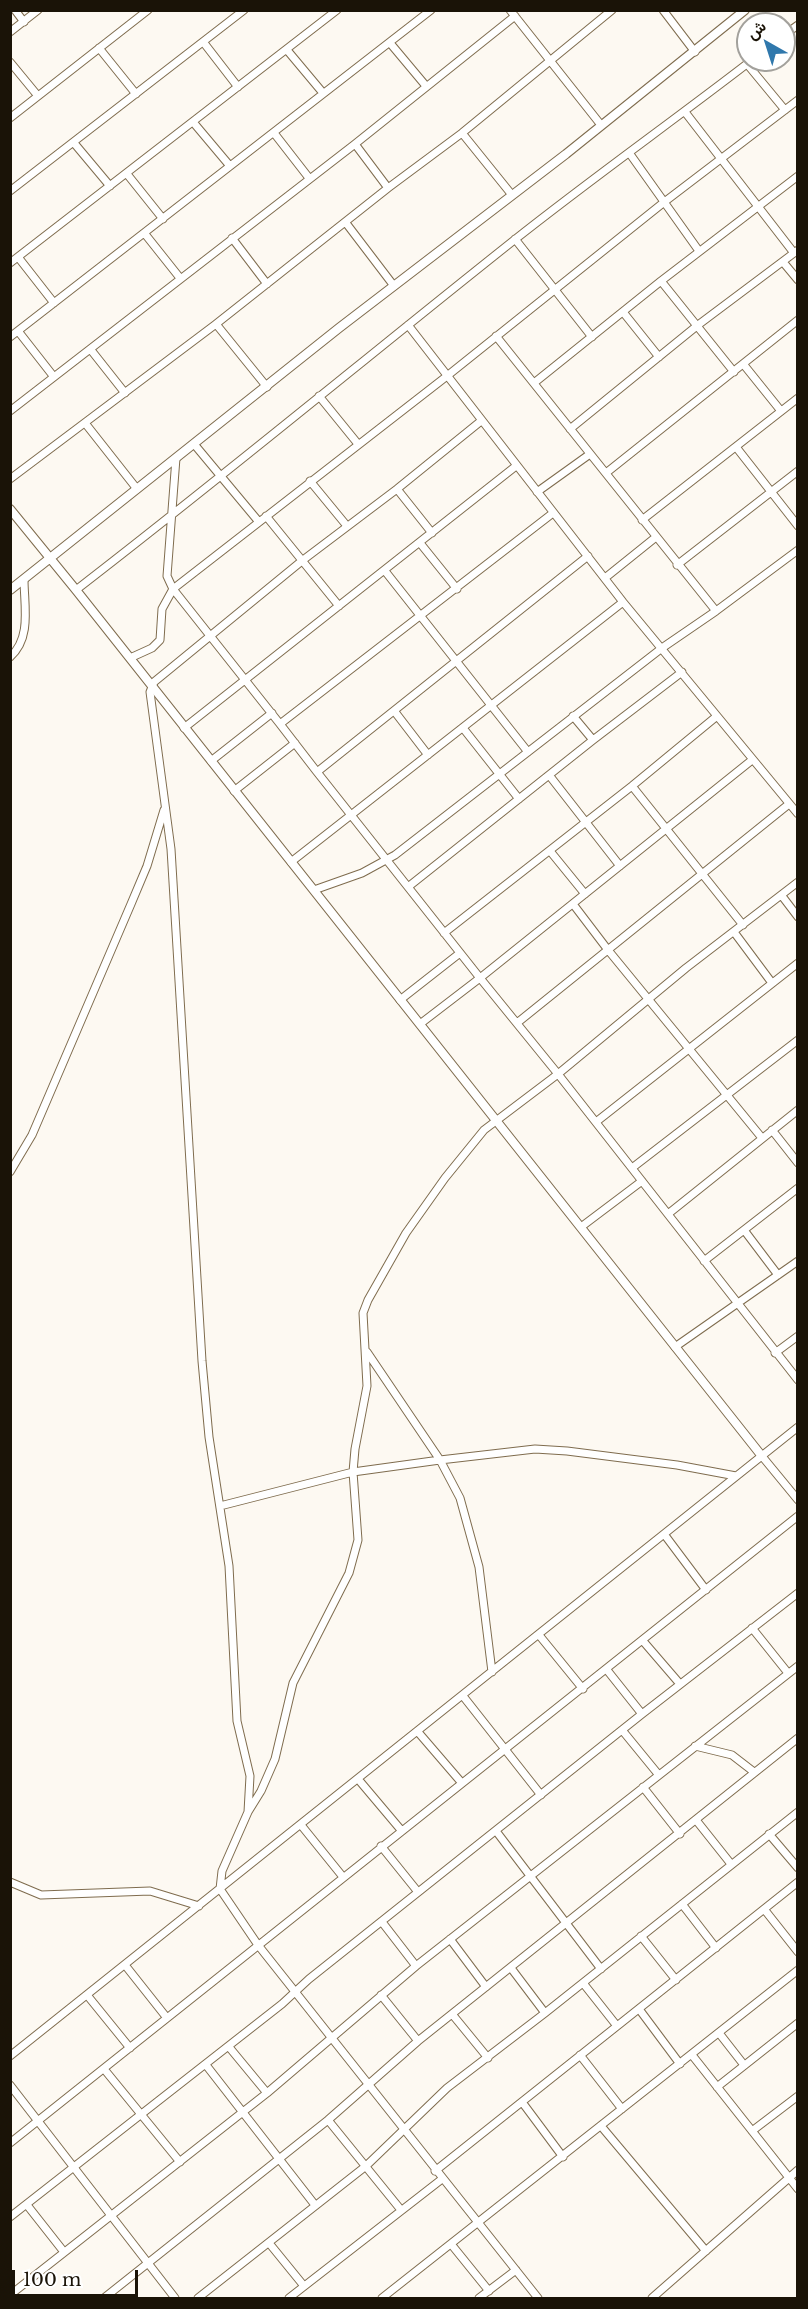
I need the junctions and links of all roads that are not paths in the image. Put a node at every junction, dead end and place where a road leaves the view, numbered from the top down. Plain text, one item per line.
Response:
1 (15, 10) edge
2 (38, 10) edge
3 (148, 10) edge
4 (244, 10) edge
5 (337, 10) edge
6 (431, 10) edge
7 (612, 10) edge
8 (663, 10) edge
9 (745, 10) edge
10 (511, 12) edge
11 (24, 22) junction
12 (10, 32) edge
13 (204, 43) junction
14 (390, 43) junction
15 (99, 48) junction
16 (287, 50) junction
17 (695, 52) junction
18 (10, 62) edge
19 (549, 62) junction
20 (736, 72) edge
21 (756, 72) edge
22 (426, 86) junction
23 (238, 87) junction
24 (323, 93) junction
25 (136, 94) junction
26 (38, 96) junction
27 (798, 100) edge
28 (785, 110) junction
29 (685, 112) junction
30 (10, 118) edge
31 (194, 123) junction
32 (601, 125) junction
33 (274, 133) junction
34 (462, 133) junction
35 (74, 143) junction
36 (355, 144) junction
37 (630, 153) junction
38 (722, 158) junction
39 (230, 166) junction
40 (127, 174) junction
41 (798, 176) edge
42 (309, 178) junction
43 (110, 186) junction
44 (388, 188) junction
45 (10, 191) edge
46 (512, 195) junction
47 (663, 203) junction
48 (758, 207) junction
49 (164, 219) junction
50 (346, 223) junction
51 (145, 234) junction
52 (232, 238) junction
53 (515, 239) junction
54 (699, 251) junction
55 (796, 251) edge
56 (18, 257) junction
57 (783, 262) junction
58 (10, 263) edge
59 (180, 278) junction
60 (798, 280) edge
61 (661, 281) junction
62 (267, 284) junction
63 (394, 286) junction
64 (555, 290) junction
65 (54, 303) junction
66 (623, 312) junction
67 (798, 320) edge
68 (216, 324) junction
69 (408, 325) junction
70 (698, 326) junction
71 (18, 331) junction
72 (496, 336) junction
73 (10, 337) edge
74 (592, 337) junction
75 (91, 350) junction
76 (659, 357) junction
77 (744, 365) junction
78 (734, 372) junction
79 (447, 376) junction
80 (54, 377) junction
81 (534, 383) junction
82 (267, 387) junction
83 (125, 393) junction
84 (319, 396) junction
85 (798, 398) edge
86 (10, 411) edge
87 (782, 411) junction
88 (481, 421) junction
89 (85, 423) junction
90 (570, 429) junction
91 (194, 444) junction
92 (358, 444) junction
93 (736, 447) junction
94 (590, 454) junction
95 (176, 458) junction
96 (516, 466) junction
97 (798, 471) edge
98 (606, 473) junction
99 (221, 477) junction
100 (10, 479) edge
101 (310, 481) junction
102 (137, 489) junction
103 (397, 489) junction
104 (537, 492) junction
105 (770, 492) junction
106 (10, 509) edge
107 (554, 513) junction
108 (172, 516) junction
109 (266, 516) junction
110 (642, 520) junction
111 (259, 522) junction
112 (347, 526) junction
113 (798, 526) edge
114 (432, 533) junction
115 (656, 537) junction
116 (420, 543) junction
117 (798, 550) edge
118 (588, 556) junction
119 (50, 558) junction
120 (303, 560) junction
121 (677, 565) junction
122 (385, 571) junction
123 (604, 578) junction
124 (24, 579) junction
125 (173, 589) junction
126 (457, 589) junction
127 (10, 590) edge
128 (76, 590) junction
129 (623, 602) junction
130 (339, 606) junction
131 (716, 611) junction
132 (421, 617) junction
133 (210, 636) junction
134 (662, 648) junction
135 (10, 657) edge
136 (130, 658) junction
137 (457, 662) junction
138 (682, 672) junction
139 (246, 680) junction
140 (152, 685) junction
141 (491, 705) junction
142 (395, 712) junction
143 (272, 713) junction
144 (573, 716) junction
145 (717, 716) junction
146 (280, 724) junction
147 (184, 728) junction
148 (463, 728) junction
149 (593, 740) junction
150 (295, 743) junction
151 (528, 752) junction
152 (428, 755) junction
153 (752, 760) junction
154 (211, 761) junction
155 (317, 772) junction
156 (500, 774) junction
157 (549, 775) junction
158 (632, 786) junction
159 (234, 791) junction
160 (519, 798) junction
161 (789, 804) junction
162 (164, 808) junction
163 (798, 814) edge
164 (351, 815) junction
165 (585, 823) junction
166 (666, 830) junction
167 (550, 851) junction
168 (387, 860) junction
169 (291, 862) junction
170 (620, 866) junction
171 (702, 875) junction
172 (798, 882) edge
173 (408, 887) junction
174 (314, 890) junction
175 (585, 894) junction
176 (782, 896) junction
177 (573, 904) junction
178 (798, 917) edge
179 (743, 925) junction
180 (734, 932) junction
181 (444, 933) junction
182 (608, 950) junction
183 (460, 953) junction
184 (798, 963) edge
185 (480, 978) junction
186 (772, 983) junction
187 (400, 1000) junction
188 (649, 1000) junction
189 (517, 1023) junction
190 (420, 1024) junction
191 (798, 1040) edge
192 (689, 1049) junction
193 (558, 1074) junction
194 (727, 1095) junction
195 (798, 1110) edge
196 (496, 1120) junction
197 (596, 1122) junction
198 (772, 1131) junction
199 (762, 1138) junction
200 (798, 1163) edge
201 (632, 1168) junction
202 (10, 1172) edge
203 (642, 1180) junction
204 (798, 1188) edge
205 (669, 1214) junction
206 (581, 1227) junction
207 (744, 1230) junction
208 (798, 1261) edge
209 (704, 1262) junction
210 (778, 1275) junction
211 (737, 1305) junction
212 (798, 1336) edge
213 (675, 1347) junction
214 (367, 1352) junction
215 (775, 1353) junction
216 (798, 1380) edge
217 (798, 1427) edge
218 (761, 1455) junction
219 (440, 1460) junction
220 (354, 1472) junction
221 (736, 1476) junction
222 (794, 1490) edge
223 (798, 1500) edge
224 (220, 1506) junction
225 (798, 1516) edge
226 (664, 1534) junction
227 (706, 1590) junction
228 (798, 1593) edge
229 (752, 1628) junction
230 (539, 1635) junction
231 (643, 1641) junction
232 (798, 1666) edge
233 (607, 1670) junction
234 (492, 1672) junction
235 (788, 1673) junction
236 (680, 1684) junction
237 (583, 1689) junction
238 (463, 1696) junction
239 (642, 1713) junction
240 (622, 1730) junction
241 (418, 1732) junction
242 (798, 1738) edge
243 (695, 1746) junction
244 (506, 1749) junction
245 (754, 1772) junction
246 (658, 1774) junction
247 (358, 1779) junction
248 (461, 1782) junction
249 (643, 1787) junction
250 (541, 1795) junction
251 (248, 1812) junction
252 (798, 1812) edge
253 (696, 1820) junction
254 (301, 1825) junction
255 (401, 1830) junction
256 (496, 1831) junction
257 (680, 1834) junction
258 (769, 1834) junction
259 (381, 1846) junction
260 (731, 1864) junction
261 (798, 1868) edge
262 (530, 1876) junction
263 (343, 1877) junction
264 (10, 1882) edge
265 (798, 1882) edge
266 (220, 1889) junction
267 (418, 1892) junction
268 (682, 1904) junction
269 (199, 1906) junction
270 (764, 1909) junction
271 (382, 1922) junction
272 (566, 1923) junction
273 (641, 1936) junction
274 (450, 1939) junction
275 (258, 1946) junction
276 (716, 1947) junction
277 (798, 1952) edge
278 (125, 1965) junction
279 (416, 1966) junction
280 (511, 1968) junction
281 (601, 1969) junction
282 (798, 1970) edge
283 (676, 1980) junction
284 (583, 1983) junction
285 (486, 1987) junction
286 (295, 1992) junction
287 (87, 1995) junction
288 (381, 1995) junction
289 (639, 2009) junction
290 (545, 2013) junction
291 (453, 2014) junction
292 (167, 2018) junction
293 (798, 2023) edge
294 (617, 2026) junction
295 (719, 2033) junction
296 (331, 2037) junction
297 (418, 2041) junction
298 (229, 2047) junction
299 (129, 2048) junction
300 (580, 2055) junction
301 (692, 2055) junction
302 (10, 2056) edge
303 (488, 2058) junction
304 (680, 2064) junction
305 (206, 2065) junction
306 (744, 2065) junction
307 (104, 2069) junction
308 (10, 2085) edge
309 (368, 2085) junction
310 (717, 2087) junction
311 (267, 2093) junction
312 (798, 2097) edge
313 (522, 2102) junction
314 (622, 2109) junction
315 (243, 2112) junction
316 (141, 2115) junction
317 (328, 2120) junction
318 (39, 2121) junction
319 (602, 2126) junction
320 (403, 2130) junction
321 (752, 2132) junction
322 (10, 2143) edge
323 (563, 2157) junction
324 (279, 2159) junction
325 (180, 2162) junction
326 (366, 2166) junction
327 (75, 2167) junction
328 (798, 2170) edge
329 (435, 2171) junction
330 (789, 2177) junction
331 (442, 2179) junction
332 (798, 2188) edge
333 (27, 2205) junction
334 (315, 2205) junction
335 (401, 2210) junction
336 (112, 2216) junction
337 (10, 2217) edge
338 (478, 2223) junction
339 (268, 2243) junction
340 (452, 2244) junction
341 (706, 2251) junction
342 (64, 2252) junction
343 (148, 2263) junction
344 (516, 2270) junction
345 (304, 2286) junction
346 (489, 2291) junction
347 (10, 2295) edge
348 (387, 2297) edge
349 (104, 2298) edge
350 (175, 2298) edge
351 (198, 2298) edge
352 (289, 2298) edge
353 (479, 2298) edge
354 (538, 2298) edge
355 (652, 2298) edge

1 - 11 street
2 - 11 street
3 - 15 street
4 - 13 street
5 - 16 street
6 - 14 street
7 - 19 street
8 - 17 street
9 - 17 street
10 - 19 street
10 - 22 street
11 - 12 street
13 - 23 street
13 - 25 street
14 - 22 street
14 - 24 street
15 - 25 street
15 - 26 street
16 - 23 street
16 - 24 street
17 - 32 street
18 - 26 street
19 - 32 street
19 - 34 street
20 - 29 street
21 - 28 street
22 - 36 street
23 - 31 street
24 - 33 street
25 - 35 street
26 - 30 street
27 - 28 street
28 - 38 street
29 - 37 street
29 - 38 street
31 - 39 street
31 - 40 street
32 - 46 street
33 - 39 street
33 - 42 street
34 - 44 street
34 - 46 street
35 - 43 street
35 - 45 street
36 - 42 street
36 - 44 street
37 - 47 street
37 - 53 street
38 - 47 street
38 - 48 street
39 - 49 street
40 - 43 street
40 - 49 street
41 - 48 street
42 - 52 street
43 - 56 street
44 - 50 street
46 - 63 street
47 - 54 street
47 - 64 street
48 - 54 street
48 - 55 street
49 - 51 street
50 - 62 street
50 - 63 street
51 - 59 street
51 - 65 street
52 - 59 street
52 - 62 street
53 - 64 street
53 - 69 street
54 - 61 street
55 - 57 street
56 - 58 street
56 - 65 street
57 - 60 street
57 - 70 street
59 - 75 street
61 - 66 street
61 - 70 street
62 - 68 street
63 - 82 street
64 - 72 street
64 - 74 street
65 - 71 street
66 - 74 street
66 - 76 street
67 - 77 street
68 - 82 street
68 - 83 street
69 - 79 street
69 - 84 street
70 - 76 street
70 - 78 street
71 - 73 street
71 - 80 street
72 - 79 street
72 - 81 street
74 - 81 street
75 - 80 street
75 - 83 street
76 - 90 street
77 - 78 street
77 - 87 street
78 - 98 street
79 - 88 street
79 - 92 street
80 - 86 street
81 - 90 street
82 - 91 street
83 - 89 street
84 - 92 street
84 - 99 street
85 - 87 street
87 - 93 street
88 - 96 street
88 - 103 street
89 - 100 street
89 - 102 street
90 - 94 street
91 - 95 street
91 - 99 street
92 - 101 street
93 - 105 street
93 - 110 street
94 - 98 street
94 - 104 street
95 - 102 street
95 - 108 street
96 - 104 street
96 - 114 street
97 - 105 street
98 - 110 street
99 - 108 street
99 - 111 street
101 - 109 street
101 - 112 street
102 - 119 street
103 - 112 street
103 - 114 street
104 - 107 street
105 - 113 street
105 - 121 street
106 - 119 street
107 - 118 street
107 - 126 street
108 - 125 street
108 - 128 street
109 - 111 street
109 - 120 street
110 - 115 street
111 - 125 street
112 - 120 street
114 - 116 street
115 - 121 street
115 - 123 street
116 - 122 street
116 - 126 street
117 - 131 street
118 - 123 street
118 - 137 street
119 - 124 street
119 - 128 street
120 - 130 street
120 - 133 street
121 - 131 street
122 - 130 street
122 - 132 street
123 - 129 street
124 - 127 street
124 - 135 street
125 - 133 street
125 - 136 street
126 - 132 street
128 - 136 street
129 - 134 street
129 - 141 street
130 - 139 street
131 - 134 street
132 - 137 street
132 - 146 street
133 - 139 street
133 - 140 street
134 - 138 street
134 - 144 street
136 - 140 street
137 - 141 street
137 - 142 street
138 - 145 street
138 - 149 street
139 - 143 street
139 - 147 street
140 - 147 street
140 - 162 street
141 - 148 street
141 - 151 street
142 - 152 street
142 - 155 street
143 - 146 street
143 - 154 street
144 - 149 street
144 - 151 street
145 - 153 street
145 - 158 street
146 - 150 street
147 - 154 street
148 - 152 street
148 - 156 street
149 - 157 street
150 - 155 street
150 - 159 street
151 - 156 street
152 - 164 street
153 - 161 street
153 - 166 street
154 - 159 street
155 - 164 street
156 - 160 street
156 - 168 street
157 - 160 street
157 - 165 street
158 - 165 street
158 - 166 street
159 - 169 street
160 - 173 street
161 - 163 street
161 - 171 street
162 - 202 street
162 - 224 street
164 - 168 street
164 - 169 street
165 - 167 street
165 - 170 street
166 - 170 street
166 - 171 street
167 - 175 street
167 - 181 street
168 - 173 street
168 - 174 street
169 - 174 street
170 - 175 street
171 - 179 street
171 - 182 street
172 - 176 street
173 - 181 street
174 - 187 street
175 - 177 street
176 - 178 street
176 - 179 street
177 - 182 street
177 - 185 street
179 - 180 street
180 - 186 street
180 - 188 street
181 - 183 street
182 - 188 street
182 - 189 street
183 - 185 street
183 - 187 street
184 - 186 street
185 - 189 street
185 - 190 street
186 - 192 street
187 - 190 street
188 - 192 street
188 - 193 street
189 - 193 street
190 - 196 street
191 - 194 street
192 - 194 street
192 - 197 street
193 - 196 street
193 - 197 street
194 - 199 street
194 - 201 street
195 - 198 street
196 - 206 street
196 - 214 street
197 - 201 street
198 - 199 street
198 - 200 street
199 - 205 street
201 - 203 street
203 - 205 street
203 - 206 street
204 - 207 street
205 - 209 street
206 - 213 street
207 - 209 street
207 - 210 street
208 - 210 street
209 - 211 street
210 - 211 street
211 - 213 street
211 - 215 street
212 - 215 street
213 - 218 street
214 - 219 street
214 - 220 street
215 - 216 street
217 - 218 street
218 - 221 street
218 - 222 street
219 - 220 street
219 - 221 street
219 - 234 street
220 - 224 street
220 - 251 street
221 - 226 street
222 - 223 street
224 - 251 street
225 - 227 street
226 - 227 street
226 - 230 street
227 - 231 street
228 - 229 street
229 - 235 street
229 - 236 street
230 - 234 street
230 - 237 street
231 - 233 street
231 - 236 street
232 - 235 street
233 - 237 street
233 - 239 street
234 - 238 street
235 - 243 street
236 - 239 street
237 - 244 street
238 - 241 street
238 - 244 street
239 - 240 street
240 - 246 street
240 - 250 street
241 - 247 street
241 - 248 street
242 - 245 street
243 - 245 street
243 - 246 street
244 - 248 street
244 - 250 street
245 - 253 street
246 - 249 street
247 - 254 street
247 - 255 street
248 - 255 street
249 - 257 street
249 - 262 street
250 - 256 street
251 - 266 street
252 - 258 street
253 - 257 street
253 - 260 street
254 - 263 street
254 - 266 street
255 - 259 street
256 - 262 street
256 - 267 street
257 - 272 street
258 - 260 street
258 - 261 street
259 - 263 street
259 - 267 street
260 - 268 street
262 - 272 street
262 - 274 street
263 - 275 street
264 - 269 street
265 - 270 street
266 - 269 street
266 - 275 street
267 - 271 street
268 - 273 street
268 - 276 street
269 - 278 street
270 - 276 street
270 - 277 street
271 - 279 street
271 - 286 street
272 - 280 street
272 - 281 street
273 - 281 street
273 - 283 street
274 - 279 street
274 - 285 street
275 - 286 street
275 - 292 street
276 - 283 street
278 - 287 street
278 - 292 street
279 - 288 street
280 - 285 street
280 - 290 street
281 - 284 street
282 - 295 street
283 - 289 street
284 - 290 street
284 - 294 street
285 - 291 street
286 - 296 street
286 - 298 street
287 - 299 street
287 - 302 street
288 - 296 street
288 - 297 street
289 - 294 street
289 - 304 street
290 - 303 street
291 - 297 street
291 - 303 street
292 - 299 street
293 - 306 street
294 - 300 street
295 - 301 street
295 - 306 street
296 - 309 street
296 - 311 street
297 - 309 street
298 - 305 street
298 - 311 street
299 - 307 street
300 - 313 street
300 - 314 street
301 - 304 street
301 - 310 street
303 - 320 street
304 - 314 street
305 - 315 street
305 - 316 street
306 - 310 street
307 - 316 street
307 - 318 street
308 - 318 street
309 - 317 street
309 - 320 street
310 - 321 street
311 - 315 street
312 - 321 street
313 - 323 street
313 - 329 street
314 - 319 street
315 - 324 street
315 - 325 street
316 - 325 street
316 - 327 street
317 - 324 street
317 - 326 street
318 - 322 street
318 - 327 street
319 - 323 street
319 - 341 street
320 - 326 street
320 - 329 street
321 - 330 street
323 - 338 street
324 - 334 street
324 - 343 street
325 - 336 street
326 - 334 street
326 - 335 street
327 - 333 street
327 - 336 street
328 - 330 street
329 - 331 street
330 - 332 street
330 - 341 street
331 - 335 street
331 - 338 street
333 - 337 street
333 - 342 street
334 - 339 street
335 - 345 street
336 - 342 street
336 - 343 street
338 - 340 street
338 - 344 street
339 - 345 street
339 - 351 street
340 - 346 street
340 - 348 street
341 - 355 street
342 - 347 street
343 - 349 street
343 - 350 street
344 - 346 street
344 - 354 street
345 - 352 street
346 - 353 street

